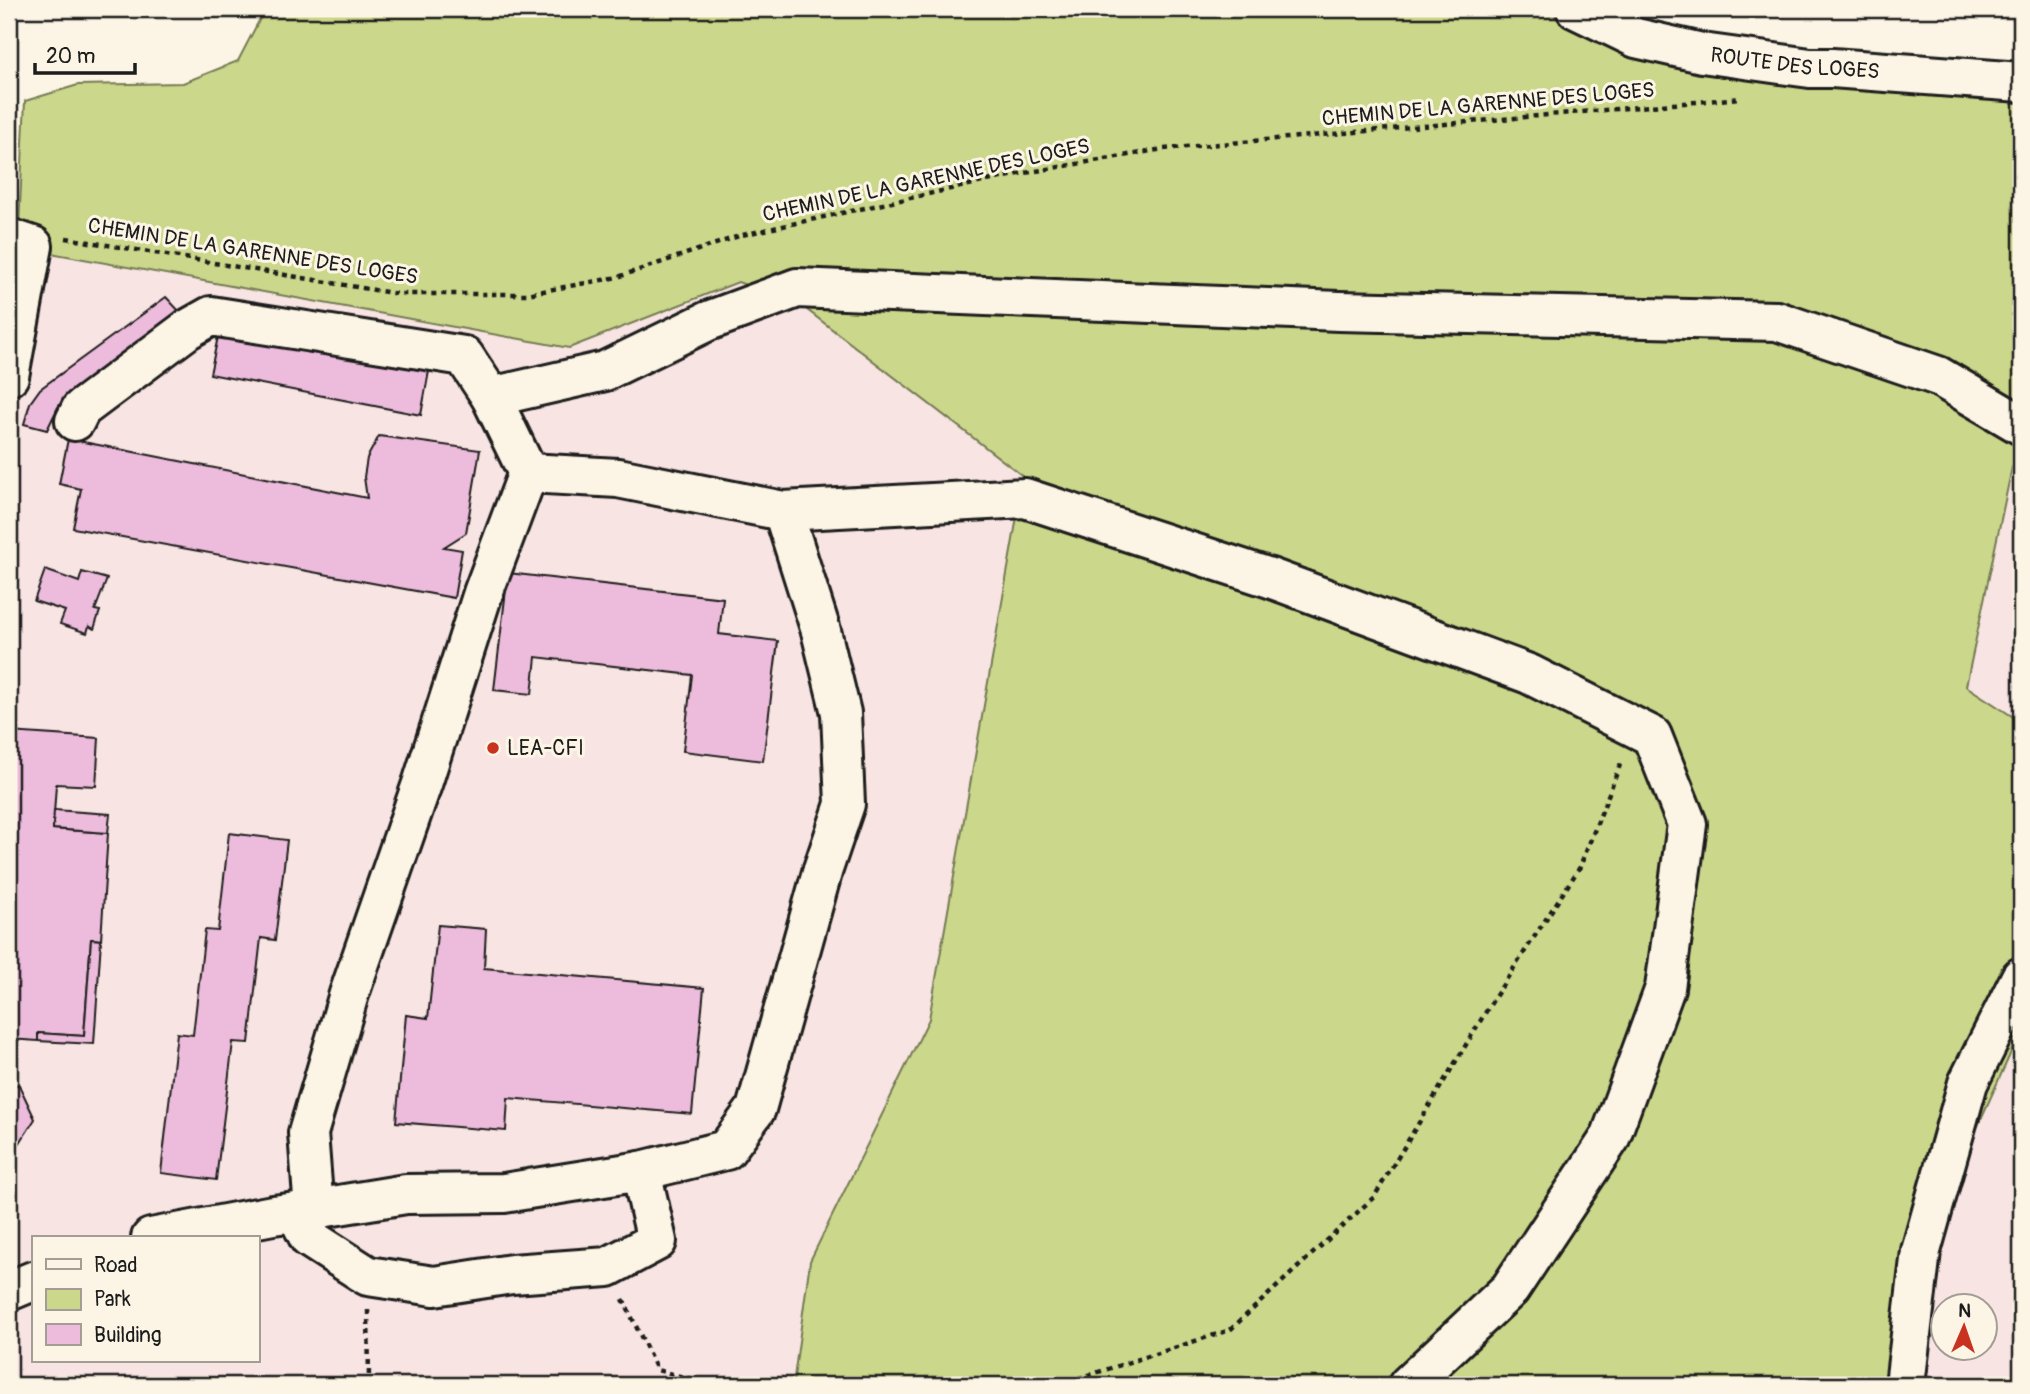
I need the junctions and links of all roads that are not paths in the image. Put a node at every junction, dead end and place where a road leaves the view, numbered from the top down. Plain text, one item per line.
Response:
1 (1576, 9) edge
2 (2021, 82) edge
3 (21, 242) edge
4 (9, 376) edge
5 (491, 397) junction
6 (75, 421) dead end
7 (2021, 425) edge
8 (528, 473) junction
9 (783, 511) junction
10 (2021, 978) edge
11 (641, 1171) junction
12 (305, 1211) junction
13 (162, 1236) edge
14 (32, 1281) edge
15 (9, 1292) edge
16 (1408, 1385) edge
17 (1905, 1385) edge

1 - 2 street, ROUTE DES LOGES
3 - 4 street
5 - 6 street
5 - 7 street
5 - 8 street
8 - 9 street
8 - 12 street
9 - 11 street
9 - 16 street
10 - 17 street
11 - 12 street
11 - 12 street
12 - 13 street
14 - 15 street

